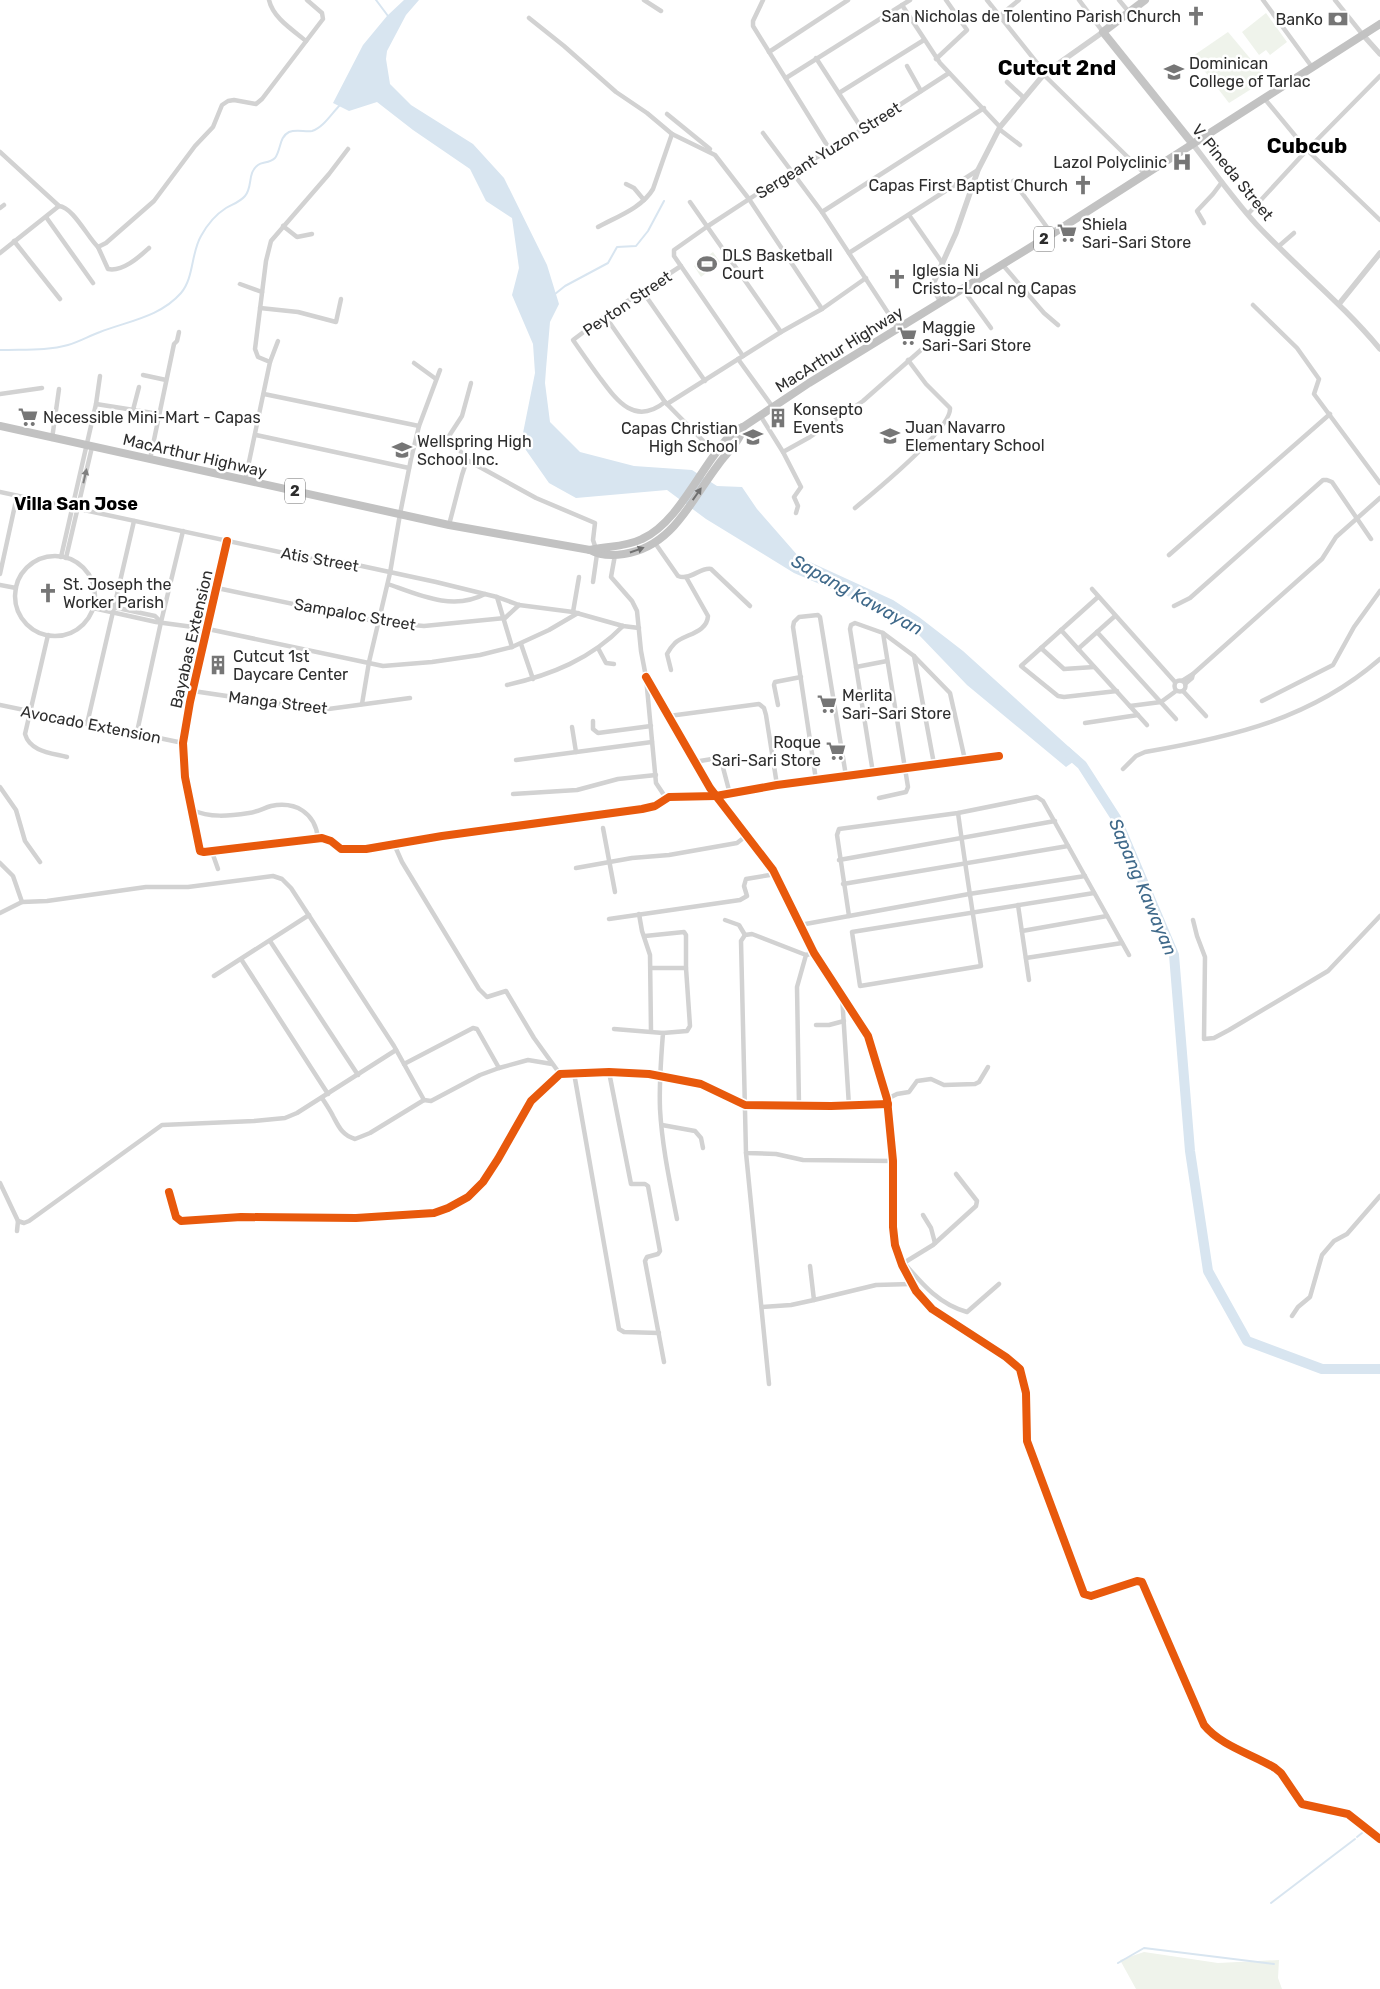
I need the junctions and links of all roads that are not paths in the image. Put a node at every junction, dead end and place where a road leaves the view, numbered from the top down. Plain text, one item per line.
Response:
1 (269, 0) edge
2 (307, 0) edge
3 (644, 0) edge
4 (763, 0) edge
5 (848, 0) edge
6 (910, 0) edge
7 (946, 0) edge
8 (986, 0) edge
9 (1019, 0) edge
10 (1079, 0) edge
11 (1119, 0) edge
12 (1263, 0) edge
13 (1335, 0) edge
14 (1143, 1) edge
15 (902, 5) junction
16 (662, 11) dead end
17 (1129, 12) junction
18 (529, 18) dead end
19 (1006, 24) junction
20 (1380, 24) edge
21 (1103, 32) junction
22 (1363, 35) junction
23 (924, 40) junction
24 (306, 42) junction
25 (769, 52) junction
26 (1380, 54) edge
27 (816, 58) junction
28 (936, 59) junction
29 (906, 66) dead end
30 (1312, 67) junction
31 (949, 73) junction
32 (1045, 74) junction
33 (1380, 76) edge
34 (786, 78) junction
35 (1007, 82) dead end
36 (921, 91) junction
37 (839, 93) junction
38 (1024, 97) junction
39 (1264, 97) junction
40 (984, 108) junction
41 (666, 114) dead end
42 (1000, 128) junction
43 (862, 129) junction
44 (763, 133) dead end
45 (672, 134) junction
46 (1192, 143) junction
47 (1020, 145) dead end
48 (348, 149) dead end
49 (830, 150) junction
50 (1308, 150) junction
51 (0, 152) edge
52 (712, 152) junction
53 (978, 170) junction
54 (792, 171) junction
55 (1144, 173) junction
56 (1013, 181) dead end
57 (1222, 182) junction
58 (626, 184) dead end
59 (750, 199) junction
60 (644, 200) junction
61 (690, 202) dead end
62 (59, 206) junction
63 (822, 212) junction
64 (1248, 214) junction
65 (909, 215) junction
66 (46, 217) junction
67 (1380, 220) edge
68 (1204, 223) dead end
69 (284, 226) junction
70 (708, 226) junction
71 (598, 227) dead end
72 (1294, 233) dead end
73 (312, 234) dead end
74 (1052, 234) junction
75 (14, 241) junction
76 (1279, 246) junction
77 (98, 247) junction
78 (149, 248) dead end
79 (849, 252) junction
80 (0, 253) edge
81 (1380, 254) edge
82 (943, 264) junction
83 (1002, 264) junction
84 (681, 266) junction
85 (866, 278) junction
86 (93, 283) dead end
87 (240, 284) dead end
88 (962, 288) junction
89 (262, 292) junction
90 (643, 292) junction
91 (341, 299) dead end
92 (60, 300) dead end
93 (941, 302) junction
94 (1339, 304) junction
95 (1253, 305) dead end
96 (260, 308) junction
97 (822, 309) junction
98 (605, 316) junction
99 (1058, 325) dead end
100 (898, 328) junction
101 (991, 328) dead end
102 (179, 332) dead end
103 (781, 332) junction
104 (278, 341) dead end
105 (930, 342) dead end
106 (1380, 349) edge
107 (741, 358) junction
108 (908, 360) junction
109 (270, 362) junction
110 (414, 363) dead end
111 (440, 370) dead end
112 (143, 375) dead end
113 (100, 376) dead end
114 (436, 379) junction
115 (166, 380) junction
116 (705, 381) junction
117 (471, 383) dead end
118 (140, 386) dead end
119 (42, 388) dead end
120 (59, 389) dead end
121 (0, 394) edge
122 (264, 394) junction
123 (666, 403) junction
124 (96, 404) junction
125 (772, 406) junction
126 (133, 410) junction
127 (159, 414) junction
128 (760, 414) junction
129 (1330, 414) junction
130 (0, 426) edge
131 (419, 426) junction
132 (743, 427) junction
133 (256, 435) junction
134 (52, 439) junction
135 (89, 446) junction
136 (783, 452) junction
137 (712, 457) junction
138 (150, 459) junction
139 (467, 460) junction
140 (409, 468) junction
141 (245, 481) junction
142 (1380, 483) edge
143 (0, 492) edge
144 (17, 496) junction
145 (1380, 498) edge
146 (75, 507) junction
147 (855, 508) dead end
148 (796, 513) dead end
149 (400, 514) junction
150 (1356, 518) junction
151 (134, 521) junction
152 (449, 525) junction
153 (183, 531) junction
154 (1371, 539) dead end
155 (227, 541) junction
156 (654, 543) junction
157 (594, 551) junction
158 (1169, 555) dead end
159 (614, 556) junction
160 (64, 557) junction
161 (0, 574) edge
162 (390, 574) junction
163 (579, 577) dead end
164 (686, 577) junction
165 (593, 582) dead end
166 (388, 584) junction
167 (0, 585) edge
168 (16, 588) junction
169 (217, 588) junction
170 (1092, 589) dead end
171 (1380, 590) edge
172 (485, 594) junction
173 (497, 596) junction
174 (1098, 597) junction
175 (94, 605) junction
176 (519, 605) junction
177 (750, 606) dead end
178 (1174, 606) dead end
179 (114, 610) junction
180 (576, 613) junction
181 (1116, 616) junction
182 (504, 618) junction
183 (161, 622) junction
184 (379, 622) junction
185 (623, 626) junction
186 (639, 628) junction
187 (208, 629) junction
188 (1061, 630) junction
189 (1097, 632) junction
190 (883, 633) junction
191 (48, 635) junction
192 (521, 644) junction
193 (512, 647) junction
194 (598, 648) junction
195 (1041, 648) junction
196 (1078, 649) junction
197 (914, 656) junction
198 (1380, 659) edge
199 (888, 661) junction
200 (369, 662) junction
201 (614, 664) dead end
202 (856, 667) junction
203 (1094, 667) junction
204 (671, 670) dead end
205 (646, 677) junction
206 (801, 677) junction
207 (533, 679) junction
208 (1175, 682) junction
209 (1183, 683) junction
210 (507, 685) dead end
211 (193, 691) junction
212 (1117, 691) junction
213 (1176, 691) junction
214 (1183, 691) junction
215 (410, 698) dead end
216 (1262, 701) dead end
217 (1161, 702) junction
218 (362, 704) junction
219 (778, 704) dead end
220 (0, 705) edge
221 (1130, 706) junction
222 (30, 712) junction
223 (1138, 715) junction
224 (669, 716) junction
225 (1206, 716) dead end
226 (1176, 719) dead end
227 (593, 720) dead end
228 (1085, 723) dead end
229 (87, 724) junction
230 (1146, 725) dead end
231 (651, 726) junction
232 (572, 727) dead end
233 (137, 732) junction
234 (652, 742) junction
235 (183, 743) junction
236 (576, 752) junction
237 (999, 756) dead end
238 (67, 757) dead end
239 (516, 760) dead end
240 (965, 760) junction
241 (694, 762) junction
242 (934, 764) junction
243 (905, 769) junction
244 (1123, 769) dead end
245 (873, 773) junction
246 (656, 775) junction
247 (846, 776) junction
248 (816, 780) junction
249 (778, 785) junction
250 (0, 787) edge
251 (513, 794) dead end
252 (730, 794) junction
253 (716, 796) junction
254 (666, 798) junction
255 (879, 798) dead end
256 (192, 810) junction
257 (958, 814) junction
258 (204, 815) junction
259 (194, 819) junction
260 (1054, 821) junction
261 (603, 828) dead end
262 (746, 836) junction
263 (318, 838) junction
264 (961, 838) junction
265 (394, 844) junction
266 (1068, 846) junction
267 (212, 852) junction
268 (840, 860) junction
269 (40, 862) dead end
270 (609, 862) junction
271 (0, 863) edge
272 (965, 863) junction
273 (576, 868) dead end
274 (218, 870) dead end
275 (776, 874) junction
276 (1085, 876) junction
277 (844, 884) junction
278 (615, 892) dead end
279 (1094, 893) junction
280 (969, 894) junction
281 (22, 902) junction
282 (1018, 905) junction
283 (972, 912) junction
284 (0, 913) edge
285 (639, 914) junction
286 (309, 915) junction
287 (849, 916) junction
288 (1107, 916) junction
289 (1380, 916) edge
290 (609, 918) dead end
291 (725, 920) dead end
292 (1193, 920) dead end
293 (800, 925) junction
294 (1022, 931) junction
295 (745, 935) junction
296 (645, 936) junction
297 (270, 941) junction
298 (1122, 943) junction
299 (814, 953) junction
300 (1128, 955) dead end
301 (806, 956) junction
302 (1026, 958) junction
303 (241, 959) junction
304 (650, 968) junction
305 (686, 968) junction
306 (214, 976) dead end
307 (1029, 980) dead end
308 (842, 994) junction
309 (844, 1021) junction
310 (816, 1025) dead end
311 (614, 1029) dead end
312 (651, 1031) junction
313 (663, 1033) junction
314 (396, 1050) junction
315 (404, 1064) junction
316 (552, 1064) junction
317 (988, 1067) dead end
318 (499, 1068) junction
319 (574, 1072) junction
320 (610, 1072) junction
321 (358, 1074) junction
322 (560, 1074) junction
323 (660, 1076) junction
324 (328, 1094) junction
325 (322, 1098) junction
326 (424, 1100) junction
327 (888, 1101) junction
328 (745, 1105) junction
329 (799, 1105) junction
330 (849, 1106) junction
331 (662, 1125) junction
332 (703, 1148) dead end
333 (746, 1153) junction
334 (893, 1161) junction
335 (956, 1174) dead end
336 (0, 1183) edge
337 (169, 1192) dead end
338 (1380, 1196) edge
339 (923, 1215) dead end
340 (678, 1219) dead end
341 (18, 1221) junction
342 (17, 1231) dead end
343 (935, 1243) junction
344 (903, 1264) junction
345 (810, 1266) dead end
346 (911, 1284) junction
347 (998, 1284) dead end
348 (814, 1300) junction
349 (762, 1307) junction
350 (1292, 1316) dead end
351 (659, 1333) junction
352 (664, 1362) dead end
353 (769, 1384) dead end
354 (1380, 1839) edge

1 - 24 street
2 - 24 street
3 - 16 street
4 - 25 street
5 - 25 street
6 - 15 street
7 - 28 street
8 - 19 street
9 - 19 street
10 - 21 street, V. Pineda Street
11 - 17 street
12 - 30 street
13 - 22 street
14 - 17 main road
15 - 23 street
15 - 27 street
17 - 21 main road
18 - 45 street
19 - 32 street
20 - 22 highway, MacArthur Highway / 2
21 - 32 street
21 - 46 main road, V. Pineda Street
22 - 26 street
22 - 30 highway, MacArthur Highway / 2
23 - 28 street
23 - 37 street
24 - 77 street
25 - 34 street
27 - 34 street
27 - 37 street
28 - 31 street
29 - 36 street
30 - 39 highway, MacArthur Highway / 2
31 - 36 street, Sergeant Yuzon Street
31 - 40 street
32 - 38 street
32 - 55 street
33 - 50 street
34 - 49 street
35 - 38 street
36 - 43 street, Sergeant Yuzon Street
37 - 43 street
38 - 42 street
39 - 46 highway, MacArthur Highway / 2
39 - 50 street
40 - 42 street
40 - 63 street
41 - 52 street
42 - 47 street
42 - 53 street
43 - 49 street, Sergeant Yuzon Street
44 - 54 street
45 - 52 street
45 - 60 street
46 - 55 highway, MacArthur Highway / 2
46 - 57 street, V. Pineda Street
48 - 69 street
49 - 54 street, Sergeant Yuzon Street
50 - 64 street
50 - 67 street
51 - 62 street
52 - 59 street
53 - 65 street
53 - 82 street
54 - 59 street, Sergeant Yuzon Street
54 - 63 street
55 - 74 highway, MacArthur Highway / 2
56 - 74 street
57 - 64 street, V. Pineda Street
57 - 68 street
58 - 60 street
59 - 70 street, Sergeant Yuzon Street
59 - 97 street
60 - 71 street
61 - 70 street
62 - 66 street
62 - 77 street
63 - 79 street
64 - 76 street, V. Pineda Street
65 - 79 street
65 - 82 street
66 - 75 street
66 - 86 street
69 - 73 street
69 - 89 street
70 - 84 street, Sergeant Yuzon Street
70 - 103 street
72 - 76 street
74 - 83 highway, MacArthur Highway / 2
75 - 80 street
75 - 92 street
76 - 94 street, V. Pineda Street
77 - 78 street
79 - 85 street
81 - 94 street
82 - 93 street
83 - 88 highway, MacArthur Highway / 2
83 - 99 street
84 - 90 street, Peyton Street
84 - 107 street
85 - 97 street
85 - 100 street
87 - 89 street
88 - 93 highway, MacArthur Highway / 2
88 - 101 street
89 - 96 street
90 - 98 street, Peyton Street
90 - 116 street
91 - 96 street
93 - 100 highway, MacArthur Highway / 2
94 - 106 street, V. Pineda Street
95 - 129 street
96 - 109 street
97 - 103 street
98 - 123 street
98 - 123 street, Peyton Street
100 - 125 highway, MacArthur Highway / 2
102 - 115 street
103 - 107 street
104 - 109 street
105 - 108 street
107 - 116 street
107 - 125 street
108 - 136 street
108 - 147 street
109 - 122 street
110 - 114 street
111 - 114 street
112 - 115 street
113 - 124 street
114 - 131 street
115 - 127 street
116 - 123 street
117 - 139 street
118 - 126 street
119 - 121 street
120 - 134 street
122 - 131 street
122 - 133 street
123 - 137 street
124 - 126 street
124 - 135 street
125 - 128 highway, MacArthur Highway / 2
126 - 127 street
127 - 138 street
128 - 132 highway, MacArthur Highway / 2
128 - 136 street
129 - 142 street
129 - 158 street
130 - 134 highway, MacArthur Highway / 2
131 - 140 street
132 - 137 highway, MacArthur Highway / 2
156 -> 132 highway, MacArthur Highway / 2
133 - 140 street
133 - 141 street
134 - 135 highway, MacArthur Highway / 2
135 - 138 highway, MacArthur Highway / 2
135 - 146 street
136 - 148 street
137 - 157 highway, MacArthur Highway / 2
138 - 141 highway, MacArthur Highway / 2
139 - 152 street
139 - 157 street
140 - 149 street
141 - 149 highway, MacArthur Highway / 2
143 - 144 street, Atis Street
144 - 146 street, Atis Street
144 - 161 street
145 - 150 street
146 - 151 street, Atis Street
146 - 160 street
149 - 152 highway, MacArthur Highway / 2
149 - 162 street
150 - 154 street
150 - 178 street
150 - 209 street
151 - 153 street, Atis Street
151 - 179 street
152 - 157 highway, MacArthur Highway / 2
153 - 155 street, Atis Street
153 - 183 street
155 - 162 street, Atis Street
155 - 169 street, Bayabas Extension
159 -> 156 highway, MacArthur Highway / 2
156 - 164 street
157 - 159 highway, MacArthur Highway / 2
157 - 165 street
159 - 186 street
160 - 168 street
160 - 175 street
162 - 166 street
162 - 172 street, Atis Street
163 - 180 street
164 - 177 street
164 - 204 street
166 - 172 street
166 - 184 street
167 - 168 street
168 - 191 street
169 - 184 street, Sampaloc Street
169 - 187 street, Bayabas Extension
170 - 174 street
171 - 216 street
172 - 173 street, Atis Street
173 - 176 street, Atis Street
173 - 182 street
174 - 181 street
174 - 188 street
175 - 179 street
175 - 191 street
176 - 180 street, Atis Street
176 - 182 street
179 - 183 street
179 - 229 street
180 - 185 street, Atis Street
180 - 192 street
181 - 189 street
181 - 208 street
182 - 184 street, Sampaloc Street
182 - 193 street
183 - 187 street
183 - 233 street
184 - 200 street
185 - 186 street, Atis Street
185 - 194 street
186 - 205 street
187 - 200 street
187 - 211 street, Bayabas Extension
188 - 195 street
188 - 196 street
189 - 196 street
189 - 217 street
190 - 197 street
190 - 199 street
190 - 202 street
191 - 222 street
192 - 193 street
192 - 207 street
193 - 200 street
194 - 201 street
194 - 207 street
195 - 203 street
195 - 212 street
196 - 203 street
197 - 240 street
197 - 242 street
198 - 244 street
199 - 202 street
199 - 243 street
200 - 218 street
202 - 245 street
203 - 212 street
205 - 224 street
205 - 231 street
206 - 219 street
206 - 247 street
206 - 248 street
207 - 210 street
208 - 209 street
208 - 213 street
209 - 214 street
211 - 218 street, Manga Street
211 - 235 street, Bayabas Extension
212 - 221 street
213 - 214 street
213 - 217 street
214 - 225 street
215 - 218 street, Manga Street
217 - 221 street
217 - 226 street
220 - 222 street, Avocado Extension
221 - 223 street
222 - 229 street, Avocado Extension
222 - 238 street
223 - 228 street
223 - 230 street
224 - 241 street
224 - 249 street
227 - 231 street
229 - 233 street, Avocado Extension
231 - 234 street
232 - 236 street
233 - 235 street, Avocado Extension
234 - 236 street
234 - 246 street
235 - 256 street, Bayabas Extension
236 - 239 street
237 - 240 street
240 - 242 street
241 - 252 street
241 - 253 street
242 - 243 street
243 - 245 street
243 - 255 street
245 - 247 street
246 - 251 street
246 - 254 street
247 - 248 street
248 - 249 street
249 - 252 street
250 - 269 street
252 - 253 street
253 - 254 street
253 - 262 street
254 - 265 street
256 - 258 street
256 - 259 street, Bayabas Extension
257 - 260 street
257 - 264 street
257 - 268 street
258 - 259 street
258 - 263 street
259 - 267 street, Bayabas Extension
260 - 264 street
260 - 266 street
261 - 270 street
262 - 270 street
262 - 275 street
263 - 265 street
263 - 267 street
264 - 268 street
264 - 272 street
265 - 316 street
266 - 272 street
266 - 276 street
267 - 274 street
268 - 277 street
270 - 273 street
270 - 278 street
271 - 281 street
272 - 277 street
272 - 280 street
275 - 285 street
275 - 293 street
276 - 279 street
276 - 280 street
277 - 287 street
279 - 282 street
279 - 288 street
280 - 283 street
280 - 287 street
281 - 284 street
281 - 286 street
282 - 283 street
282 - 294 street
283 - 283 street
285 - 290 street
285 - 296 street
286 - 297 street
286 - 314 street
287 - 293 street
288 - 294 street
288 - 298 street
289 - 292 street
291 - 295 street
293 - 299 street
294 - 302 street
295 - 301 street
295 - 328 street
296 - 304 street
296 - 305 street
297 - 303 street
297 - 321 street
298 - 300 street
298 - 302 street
299 - 301 street
299 - 308 street
301 - 329 street
302 - 307 street
303 - 306 street
303 - 324 street
304 - 305 street
304 - 312 street
305 - 313 street
308 - 309 street
308 - 327 street
309 - 310 street
309 - 330 street
311 - 312 street
312 - 313 street
313 - 323 street
314 - 315 street
314 - 321 street
315 - 318 street
315 - 326 street
316 - 318 street
316 - 322 street
317 - 327 street
318 - 326 street
319 - 320 street
319 - 322 street
319 - 351 street
320 - 323 street
320 - 351 street
321 - 324 street
322 - 337 street
323 - 328 street
323 - 331 street
324 - 325 street
325 - 326 street
325 - 341 street
327 - 330 street
327 - 334 street
328 - 329 street
328 - 333 street
329 - 330 street
331 - 332 street
331 - 340 street
333 - 334 street
333 - 349 street
334 - 344 street
335 - 343 street
336 - 341 street
338 - 350 street
339 - 343 street
341 - 342 street
343 - 344 street
344 - 346 street
344 - 347 street
345 - 348 street
346 - 348 street
346 - 354 street
348 - 349 street
349 - 353 street
351 - 352 street

